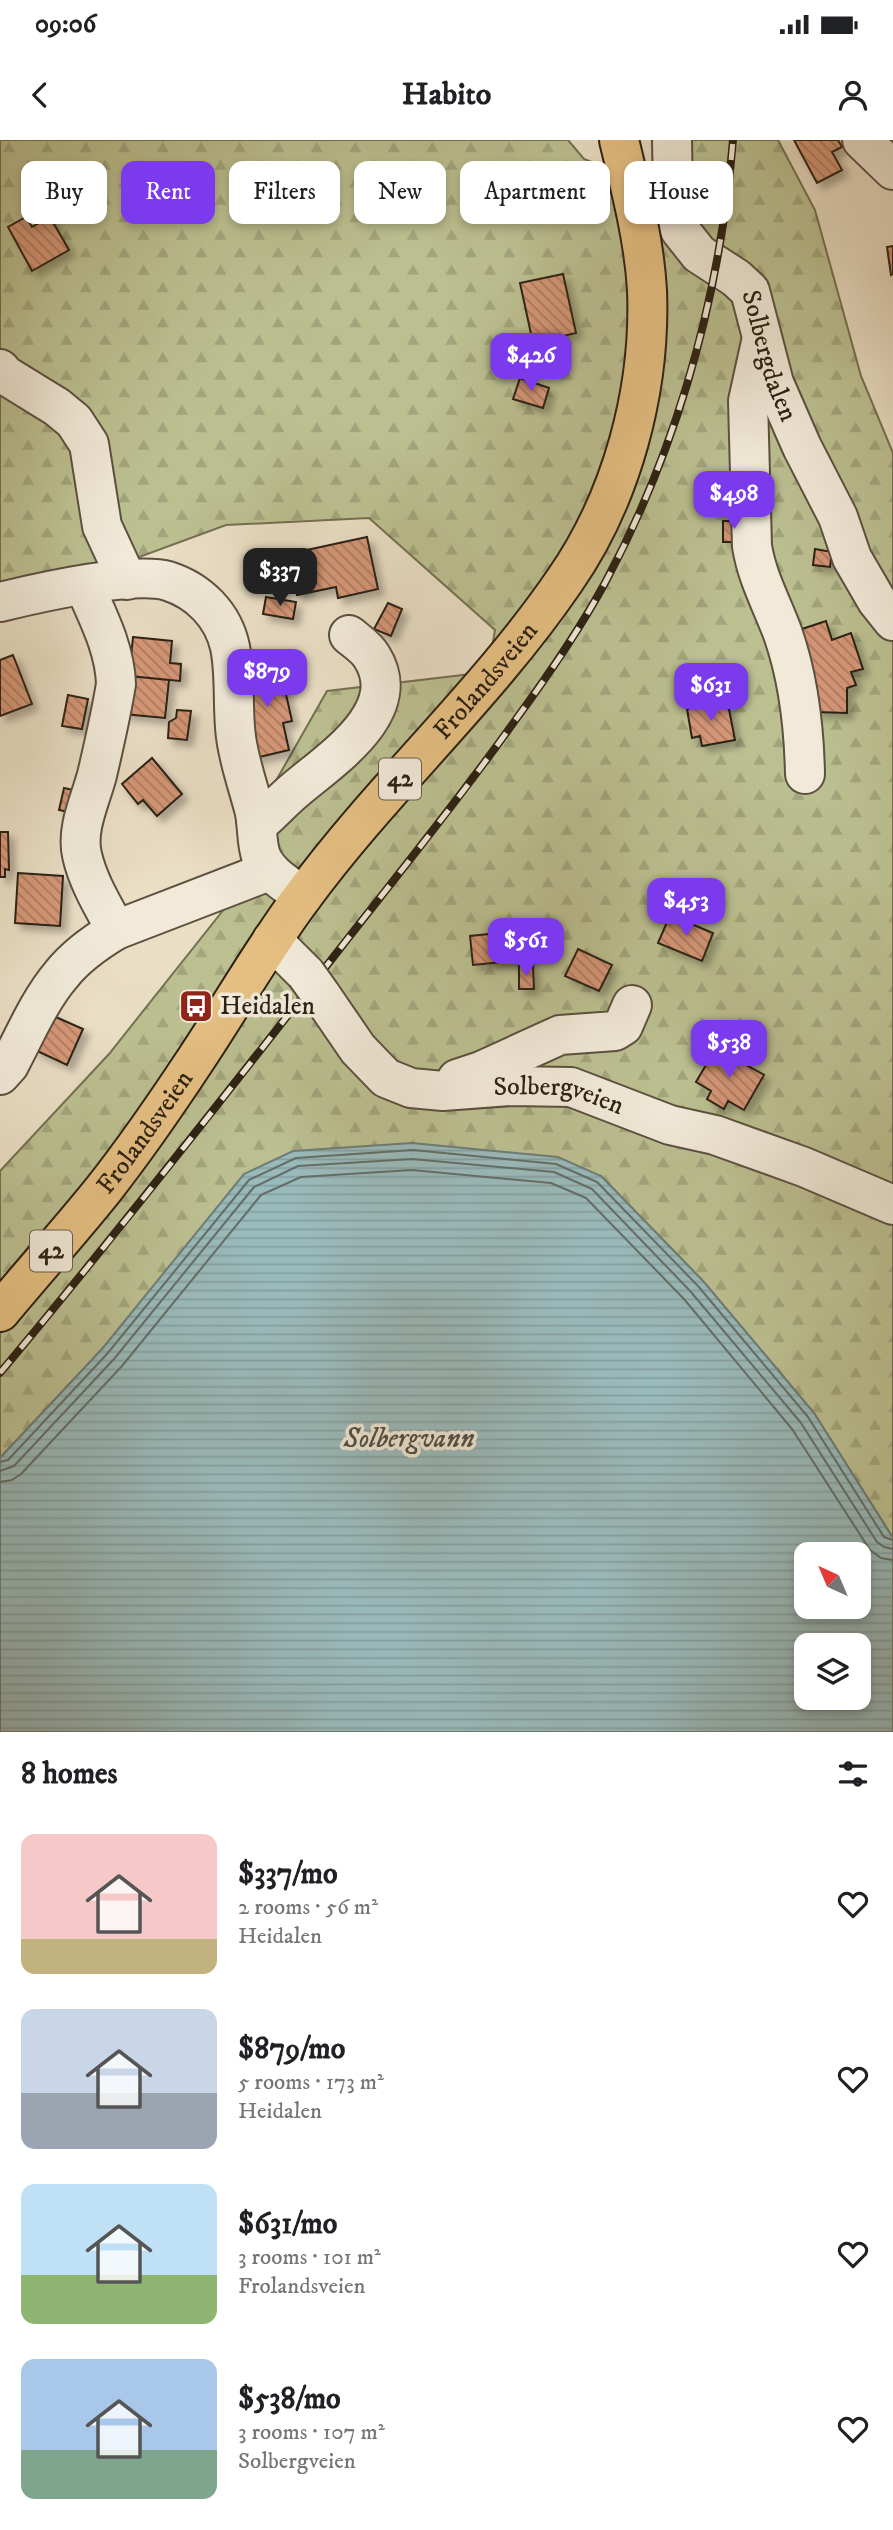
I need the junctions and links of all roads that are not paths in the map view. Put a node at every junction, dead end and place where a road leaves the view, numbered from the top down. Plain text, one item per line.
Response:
1 (619, 140) edge
2 (672, 140) edge
3 (862, 140) edge
4 (893, 170) edge
5 (762, 337) junction
6 (0, 369) edge
7 (127, 580) junction
8 (84, 585) junction
9 (0, 602) edge
10 (893, 621) edge
11 (349, 635) dead end
12 (805, 774) dead end
13 (256, 819) junction
14 (269, 871) junction
15 (303, 896) junction
16 (116, 930) junction
17 (272, 940) junction
18 (632, 1005) dead end
19 (0, 1075) edge
20 (429, 1090) junction
21 (893, 1205) edge
22 (0, 1312) edge

1 - 15 main road, Frolandsveien / 42
2 - 5 street, Solbergdalen
3 - 4 street
5 - 10 street, Solbergdalen
5 - 12 street
6 - 7 street
7 - 8 street
7 - 13 street
8 - 9 street
8 - 16 street
11 - 13 street
13 - 14 street
14 - 15 street
14 - 16 street
15 - 17 main road, Frolandsveien / 42
16 - 19 street
17 - 20 street, Solbergveien
17 - 22 main road, Frolandsveien / 42
18 - 20 street
20 - 21 street, Solbergveien

